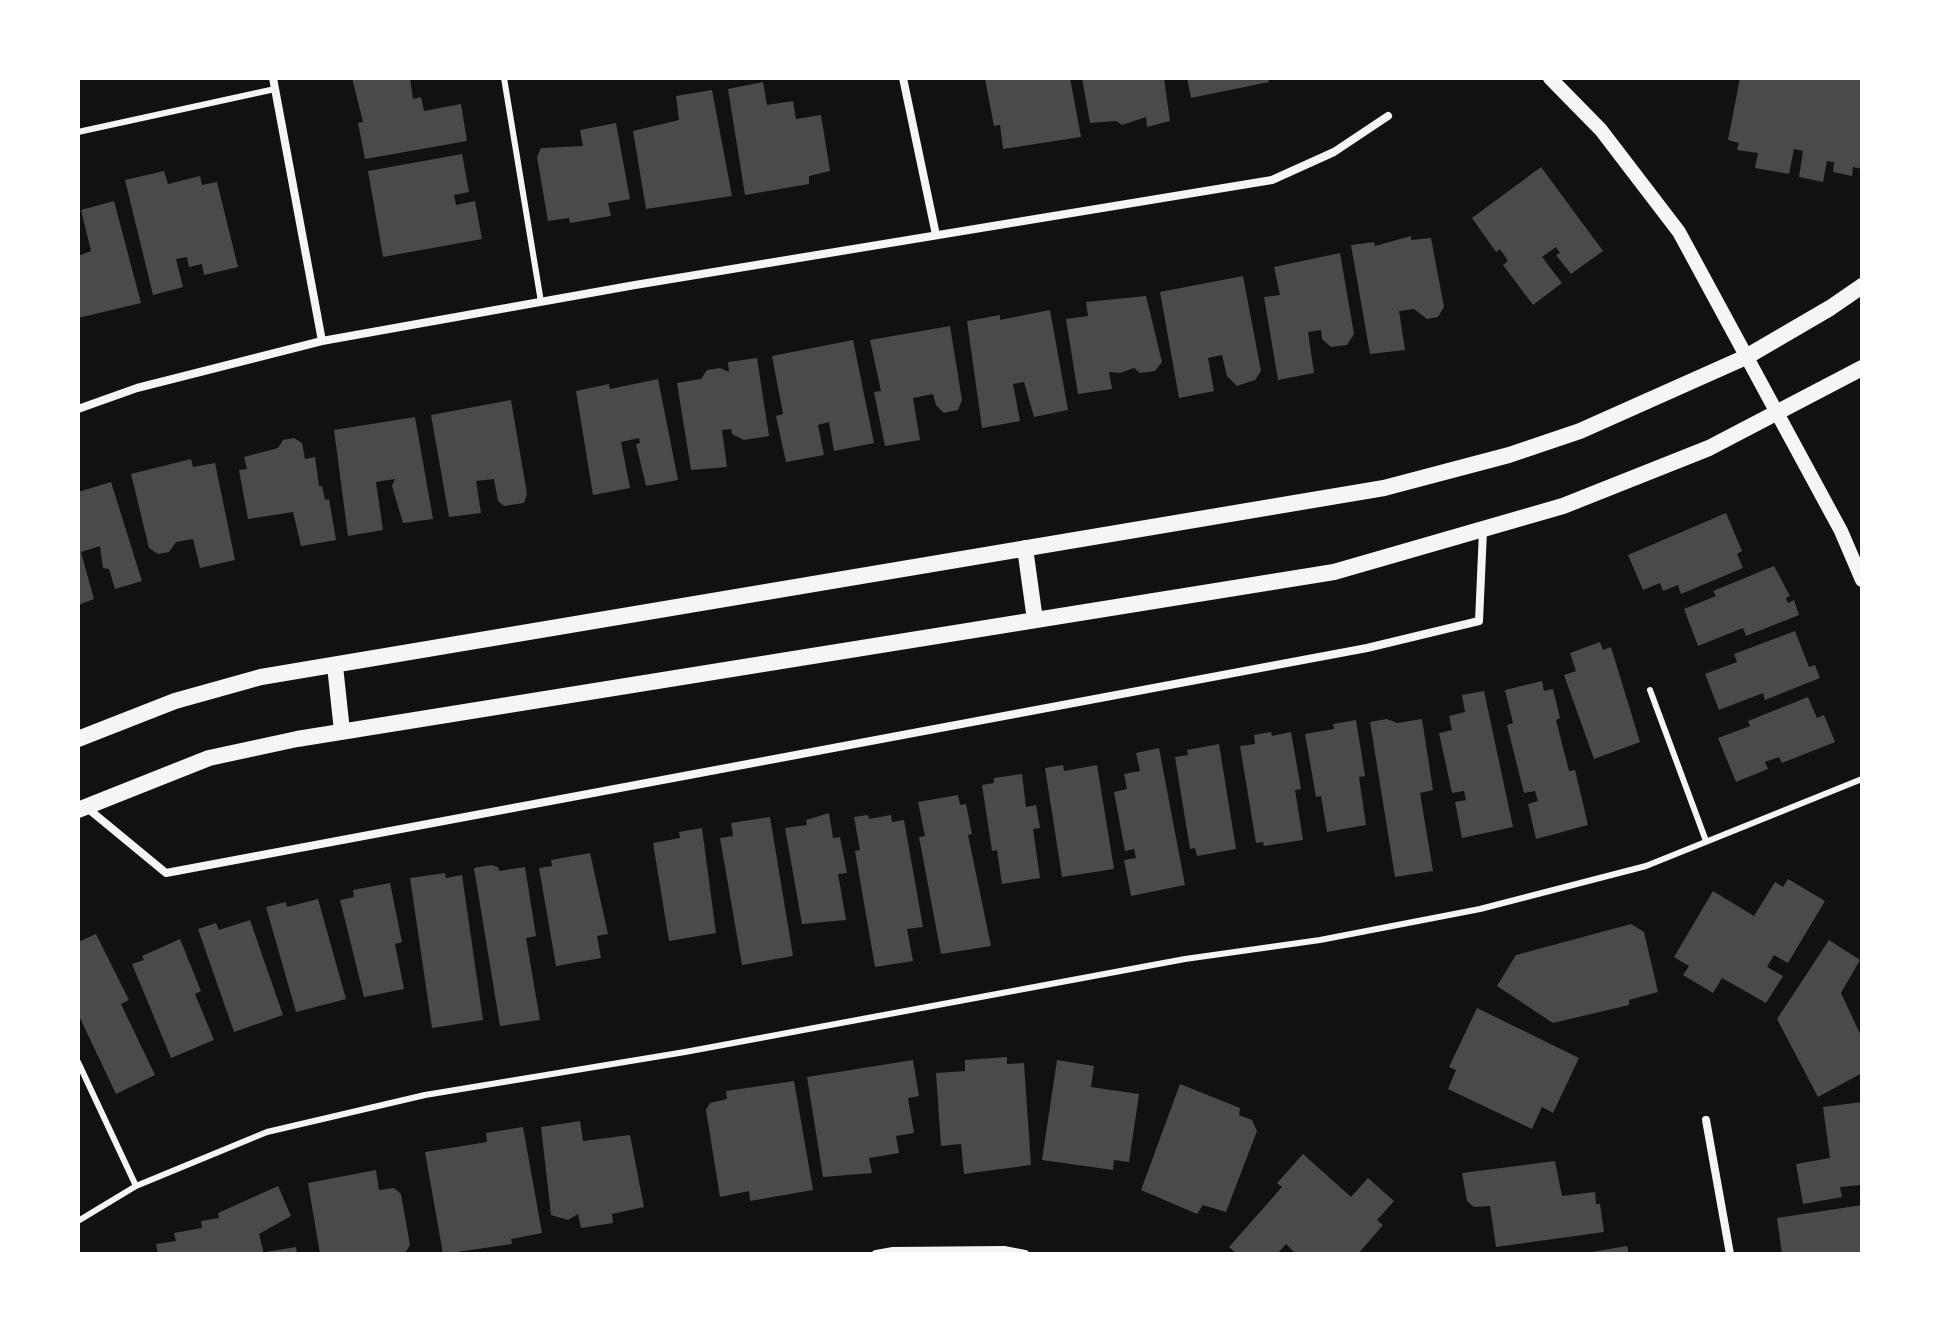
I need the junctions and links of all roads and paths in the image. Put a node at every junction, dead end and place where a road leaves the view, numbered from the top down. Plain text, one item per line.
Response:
1 (273, 78) edge
2 (504, 78) edge
3 (903, 78) edge
4 (1550, 78) edge
5 (275, 89) junction
6 (1388, 116) dead end
7 (78, 132) edge
8 (936, 235) junction
9 (1862, 286) edge
10 (541, 302) junction
11 (322, 341) junction
12 (1746, 357) junction
13 (1862, 368) edge
14 (78, 409) edge
15 (1777, 413) junction
16 (1483, 531) junction
17 (1025, 548) junction
18 (1862, 580) edge
19 (1035, 620) junction
20 (335, 666) junction
21 (1650, 690) dead end
22 (342, 731) junction
23 (78, 739) edge
24 (1862, 779) edge
25 (82, 808) edge
26 (1706, 841) junction
27 (78, 1062) edge
28 (1706, 1120) dead end
29 (136, 1186) junction
30 (78, 1221) edge
31 (876, 1254) edge
32 (1025, 1254) edge
33 (1730, 1254) edge

1 - 5 street
2 - 10 lane
3 - 8 street
4 - 12 street
5 - 7 lane
5 - 11 street
6 - 8 street
8 - 10 street
9 - 12 main road
10 - 11 street
11 - 14 street
12 - 15 street
12 - 17 main road
13 - 15 main road
15 - 16 main road
15 - 18 street
16 - 19 main road
16 - 25 street
17 - 19 main road
17 - 20 main road
19 - 22 main road
20 - 22 main road
20 - 23 main road
21 - 26 lane
22 - 25 main road
24 - 26 lane
26 - 29 lane
27 - 29 lane
28 - 33 street
29 - 30 lane
31 - 32 street

